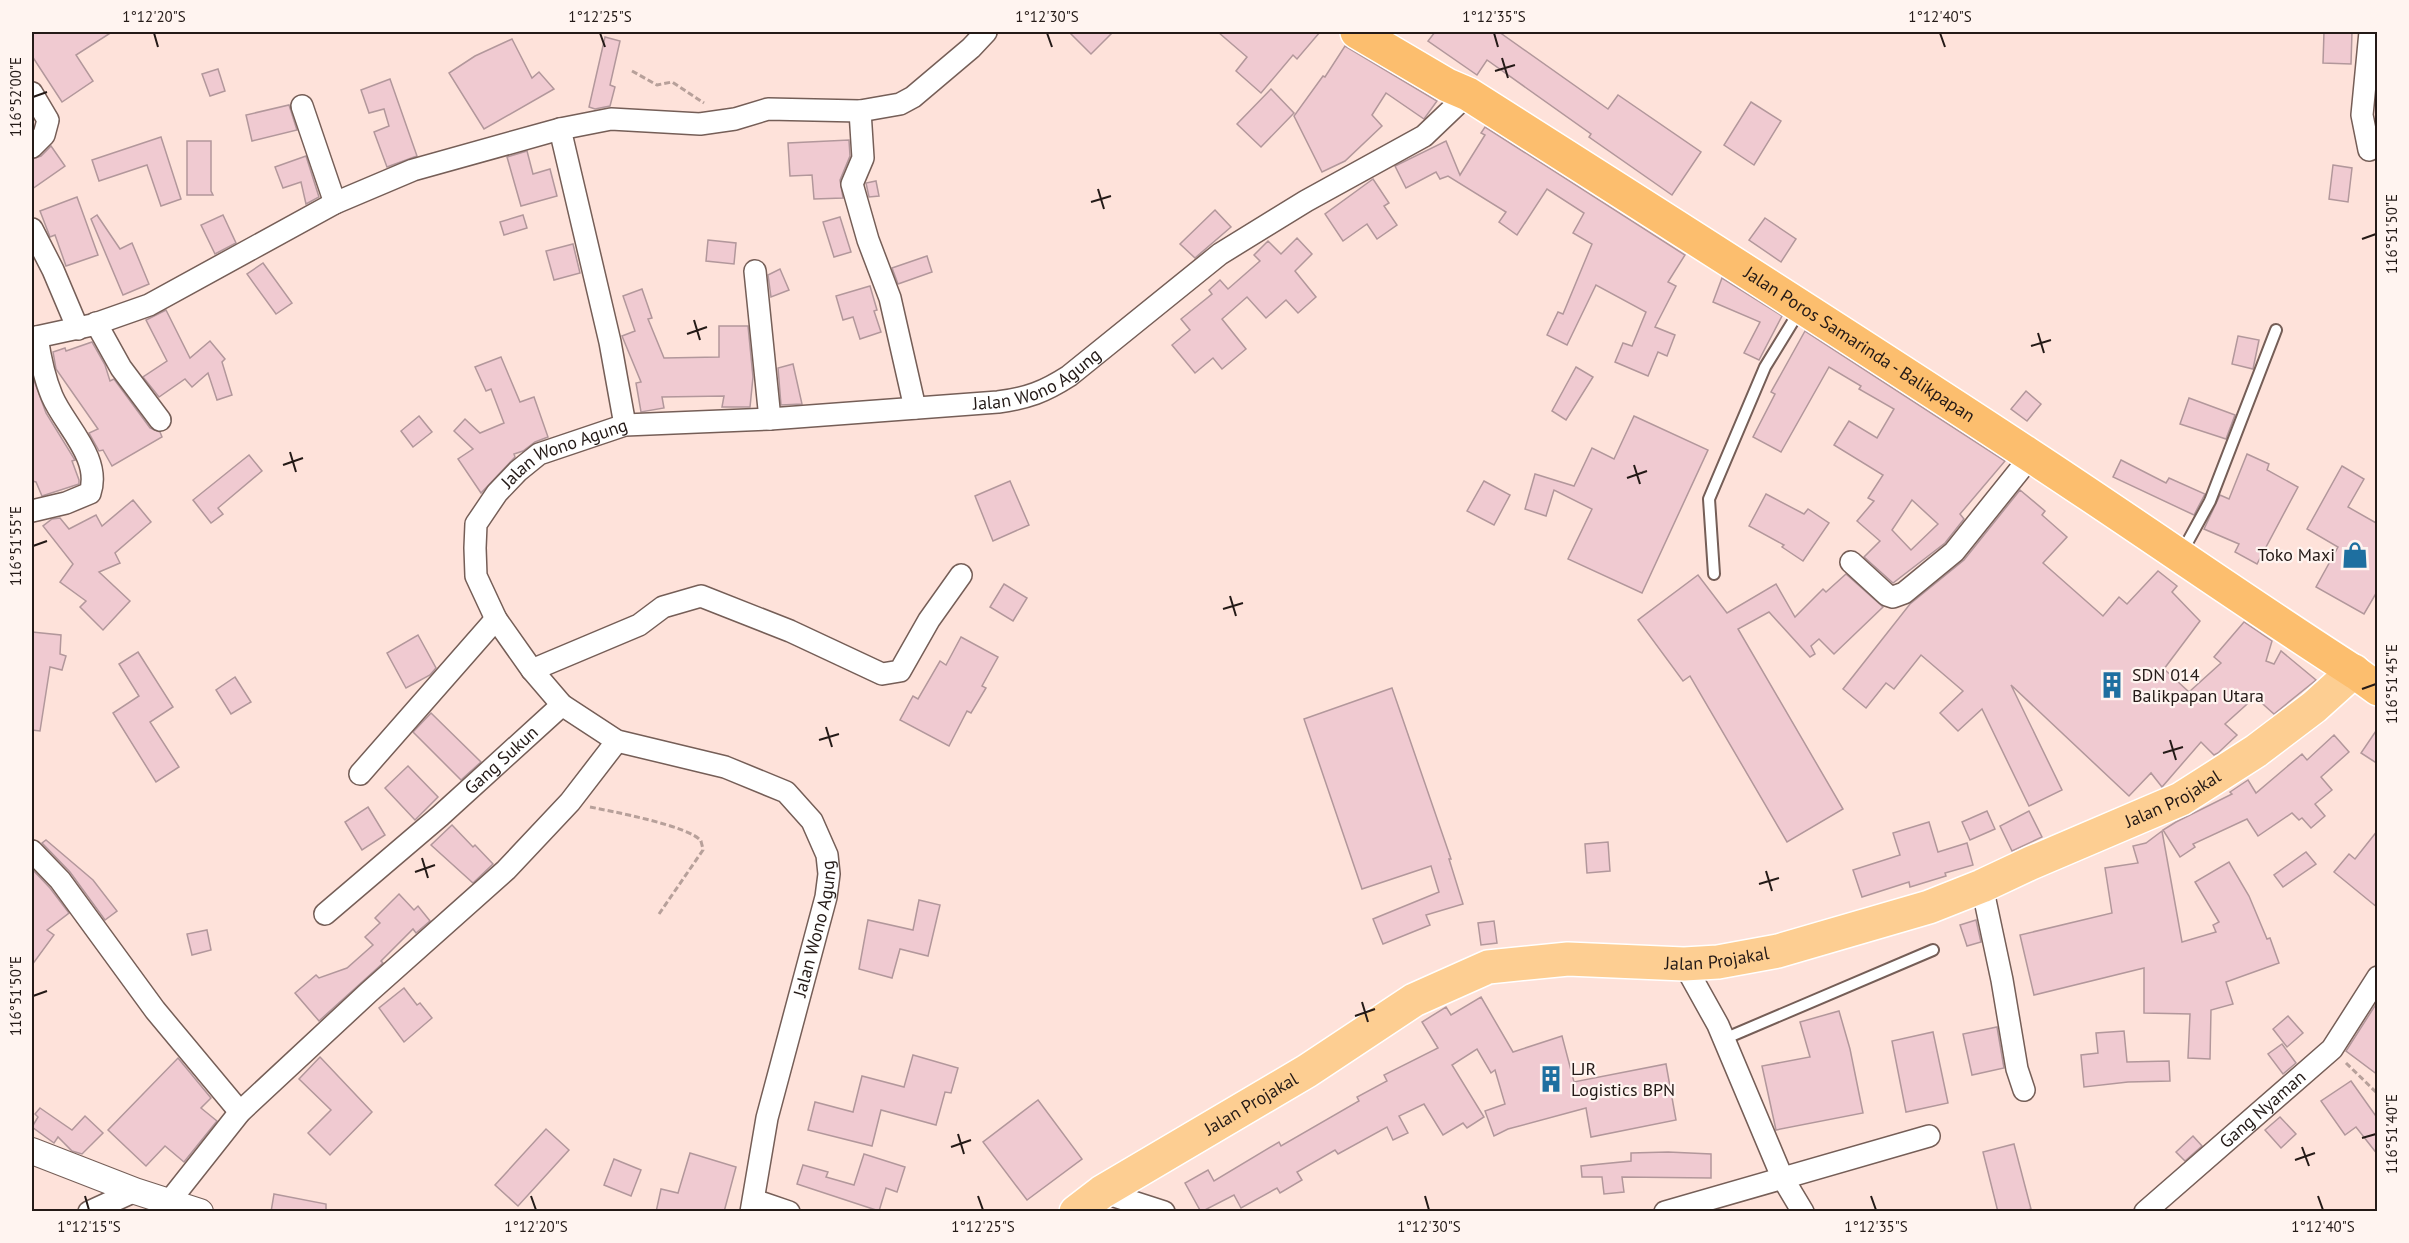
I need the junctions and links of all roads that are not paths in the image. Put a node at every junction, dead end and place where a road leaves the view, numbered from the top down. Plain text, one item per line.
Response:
1 (986, 32) edge
2 (1357, 32) edge
3 (2370, 32) edge
4 (32, 93) edge
5 (1468, 94) junction
6 (302, 106) dead end
7 (860, 111) junction
8 (560, 129) junction
9 (32, 147) edge
10 (2368, 150) dead end
11 (335, 202) junction
12 (32, 229) edge
13 (755, 271) dead end
14 (1802, 306) junction
15 (87, 326) junction
16 (2276, 330) dead end
17 (34, 337) edge
18 (915, 408) junction
19 (770, 419) junction
20 (160, 420) dead end
21 (625, 425) junction
22 (2031, 456) junction
23 (32, 512) edge
24 (2180, 557) junction
25 (1851, 562) dead end
26 (1714, 574) dead end
27 (962, 575) dead end
28 (496, 619) junction
29 (532, 670) junction
30 (2366, 680) edge
31 (561, 705) junction
32 (617, 741) junction
33 (360, 774) dead end
34 (32, 851) edge
35 (1982, 886) junction
36 (325, 914) dead end
37 (1933, 950) dead end
38 (1684, 964) junction
39 (2378, 976) edge
40 (1724, 1039) junction
41 (2024, 1090) dead end
42 (240, 1112) junction
43 (1929, 1136) dead end
44 (32, 1151) edge
45 (1782, 1178) junction
46 (135, 1191) junction
47 (1102, 1192) junction
48 (168, 1203) junction
49 (752, 1206) edge
50 (89, 1212) edge
51 (200, 1212) edge
52 (789, 1212) edge
53 (1076, 1212) edge
54 (1164, 1212) edge
55 (1665, 1212) edge
56 (1803, 1212) edge
57 (2145, 1212) edge

1 - 7 street
2 - 5 highway, Jalan Poros Samarinda - Balikpapan
3 - 10 street
4 - 9 street
5 - 14 highway, Jalan Poros Samarinda - Balikpapan
5 - 18 street, Jalan Wono Agung
6 - 11 street
7 - 8 street
7 - 18 street
8 - 11 street
8 - 21 street
11 - 15 street
12 - 15 street
13 - 19 street
14 - 22 highway, Jalan Poros Samarinda - Balikpapan
14 - 26 lane
15 - 17 street
15 - 20 street
16 - 24 lane
17 - 23 street
18 - 19 street, Jalan Wono Agung
19 - 21 street, Jalan Wono Agung
21 - 28 street, Jalan Wono Agung
22 - 24 highway, Jalan Poros Samarinda - Balikpapan
22 - 25 street
24 - 30 highway, Jalan Poros Samarinda - Balikpapan
27 - 29 street
28 - 29 street, Jalan Wono Agung
28 - 33 street
29 - 31 street, Jalan Wono Agung
30 - 35 main road, Jalan Projakal
31 - 32 street, Jalan Wono Agung
31 - 36 street, Gang Sukun
32 - 42 street
32 - 49 street, Jalan Wono Agung
34 - 42 street
35 - 38 main road, Jalan Projakal
35 - 41 street
37 - 40 lane
38 - 40 street
38 - 47 main road, Jalan Projakal
39 - 57 street, Gang Nyaman
40 - 45 street
42 - 48 street
43 - 45 street
44 - 46 street
45 - 55 street
45 - 56 street
46 - 48 street
46 - 50 street
47 - 53 main road, Jalan Projakal
47 - 54 street
48 - 51 street
49 - 52 street

